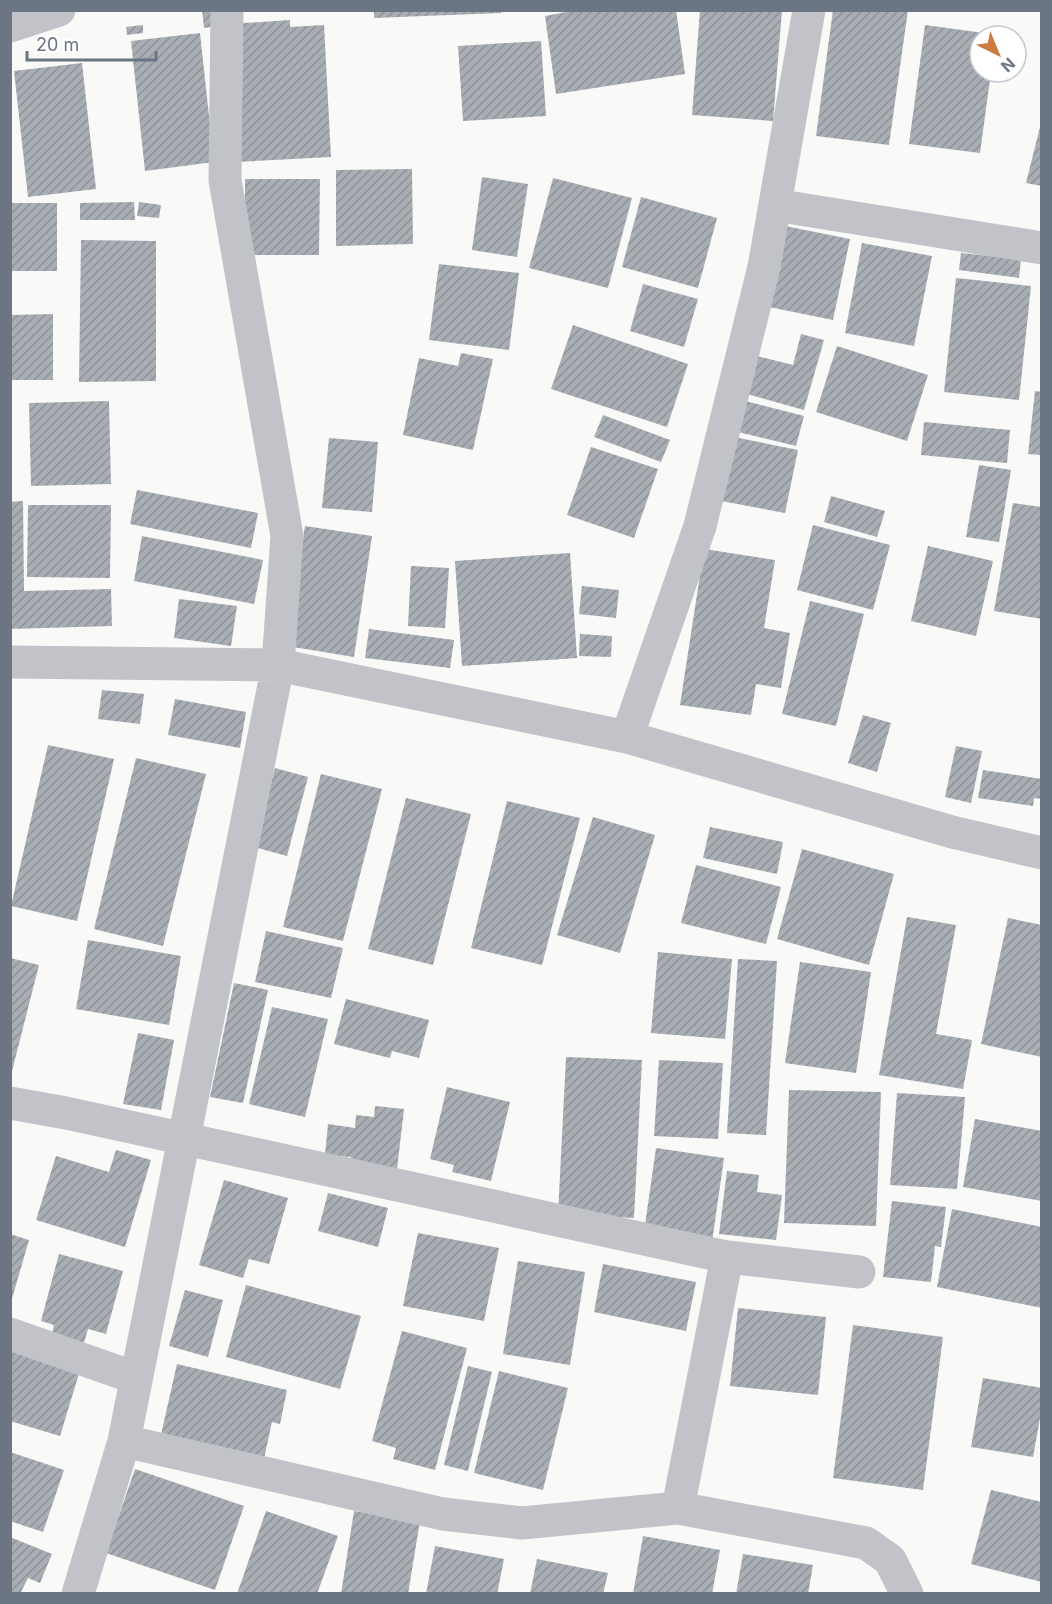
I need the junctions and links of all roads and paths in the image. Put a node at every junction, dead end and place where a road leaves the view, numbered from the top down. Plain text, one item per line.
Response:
1 (59, 10) edge
2 (227, 10) edge
3 (808, 10) edge
4 (10, 26) edge
5 (775, 205) junction
6 (1041, 248) edge
7 (10, 662) edge
8 (278, 665) junction
9 (627, 738) junction
10 (1041, 853) edge
11 (10, 1103) edge
12 (184, 1139) junction
13 (727, 1257) junction
14 (859, 1272) dead end
15 (10, 1334) edge
16 (136, 1378) junction
17 (124, 1441) junction
18 (678, 1508) junction
19 (78, 1593) edge
20 (907, 1593) edge

1 - 4 street
2 - 8 street
3 - 5 street
5 - 6 street
5 - 9 street
7 - 8 street
8 - 9 street
8 - 12 street
9 - 10 street
11 - 12 street
12 - 13 street
12 - 16 street
13 - 14 street
13 - 18 street
15 - 16 street
16 - 17 street
17 - 18 street
17 - 19 street
18 - 20 street

